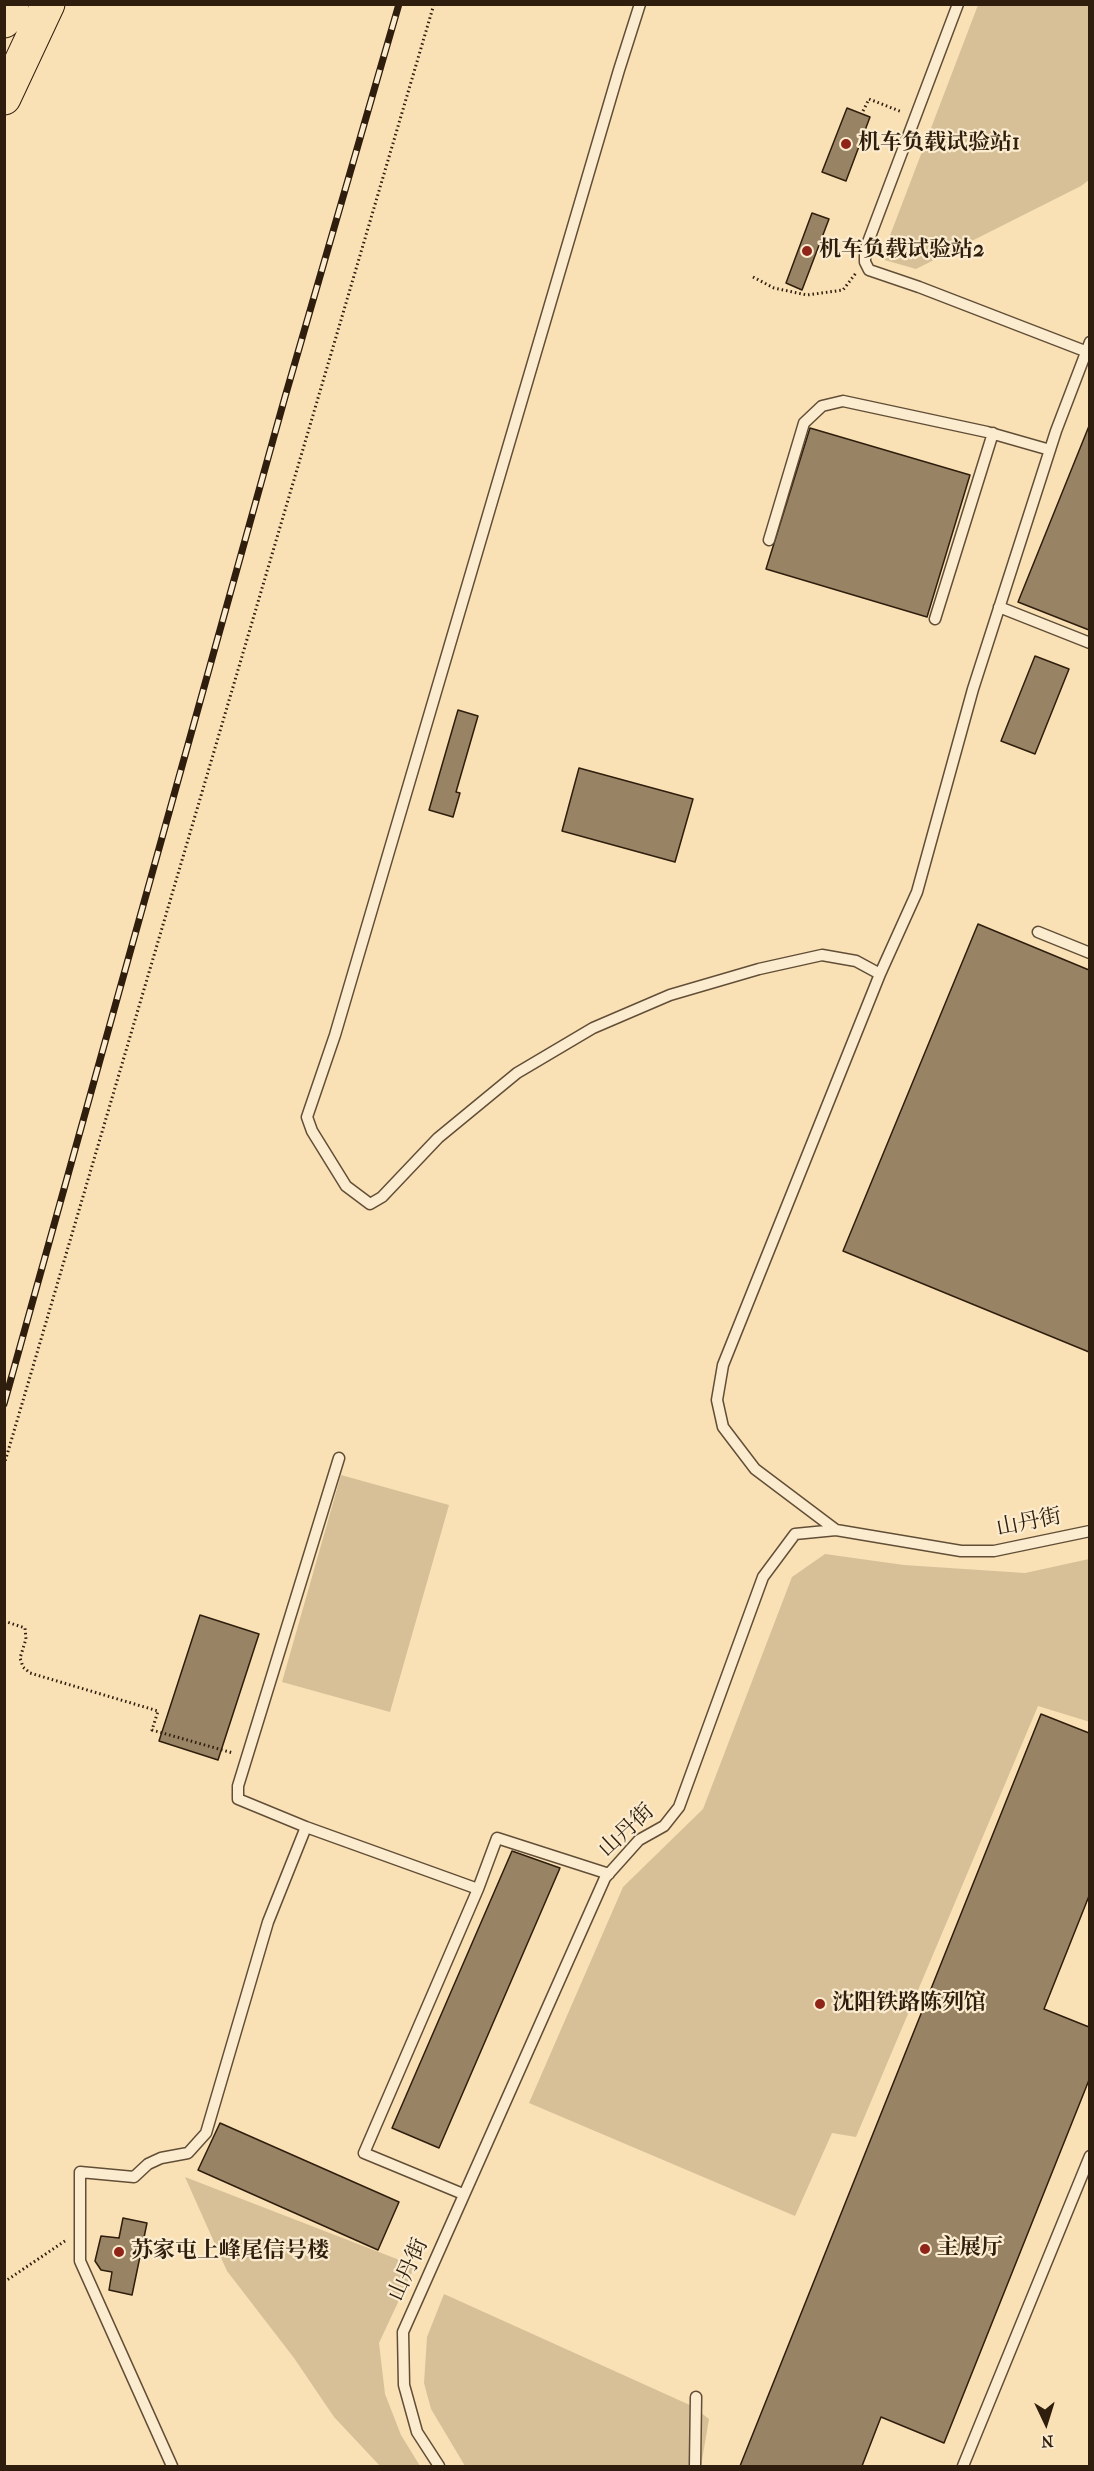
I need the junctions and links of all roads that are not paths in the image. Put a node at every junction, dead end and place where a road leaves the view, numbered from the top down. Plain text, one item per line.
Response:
1 (12, 4) edge
2 (48, 4) edge
3 (640, 4) edge
4 (958, 4) edge
5 (4, 21) edge
6 (4, 98) edge
7 (1088, 349) edge
8 (993, 433) junction
9 (1050, 450) junction
10 (768, 540) dead end
11 (999, 607) junction
12 (935, 619) dead end
13 (1089, 642) edge
14 (1038, 932) dead end
15 (1089, 953) edge
16 (880, 974) junction
17 (339, 1458) dead end
18 (836, 1530) junction
19 (1089, 1532) edge
20 (306, 1827) junction
21 (609, 1874) junction
22 (478, 1889) junction
23 (1089, 2156) edge
24 (464, 2194) junction
25 (696, 2397) dead end
26 (172, 2466) edge
27 (439, 2466) edge
28 (695, 2466) edge
29 (963, 2466) edge

1 - 5 main road
2 - 6 main road
3 - 16 lane
4 - 7 lane
7 - 9 lane
8 - 9 lane
8 - 10 lane
8 - 12 lane
9 - 11 lane
11 - 13 lane
11 - 16 lane
14 - 15 lane
16 - 18 lane
17 - 20 lane
18 - 19 lane, 山丹街
18 - 21 lane, 山丹街
20 - 22 lane
20 - 26 lane
21 - 22 lane
21 - 24 lane, 山丹街
22 - 24 lane
23 - 29 lane
24 - 27 lane, 山丹街
25 - 28 lane

